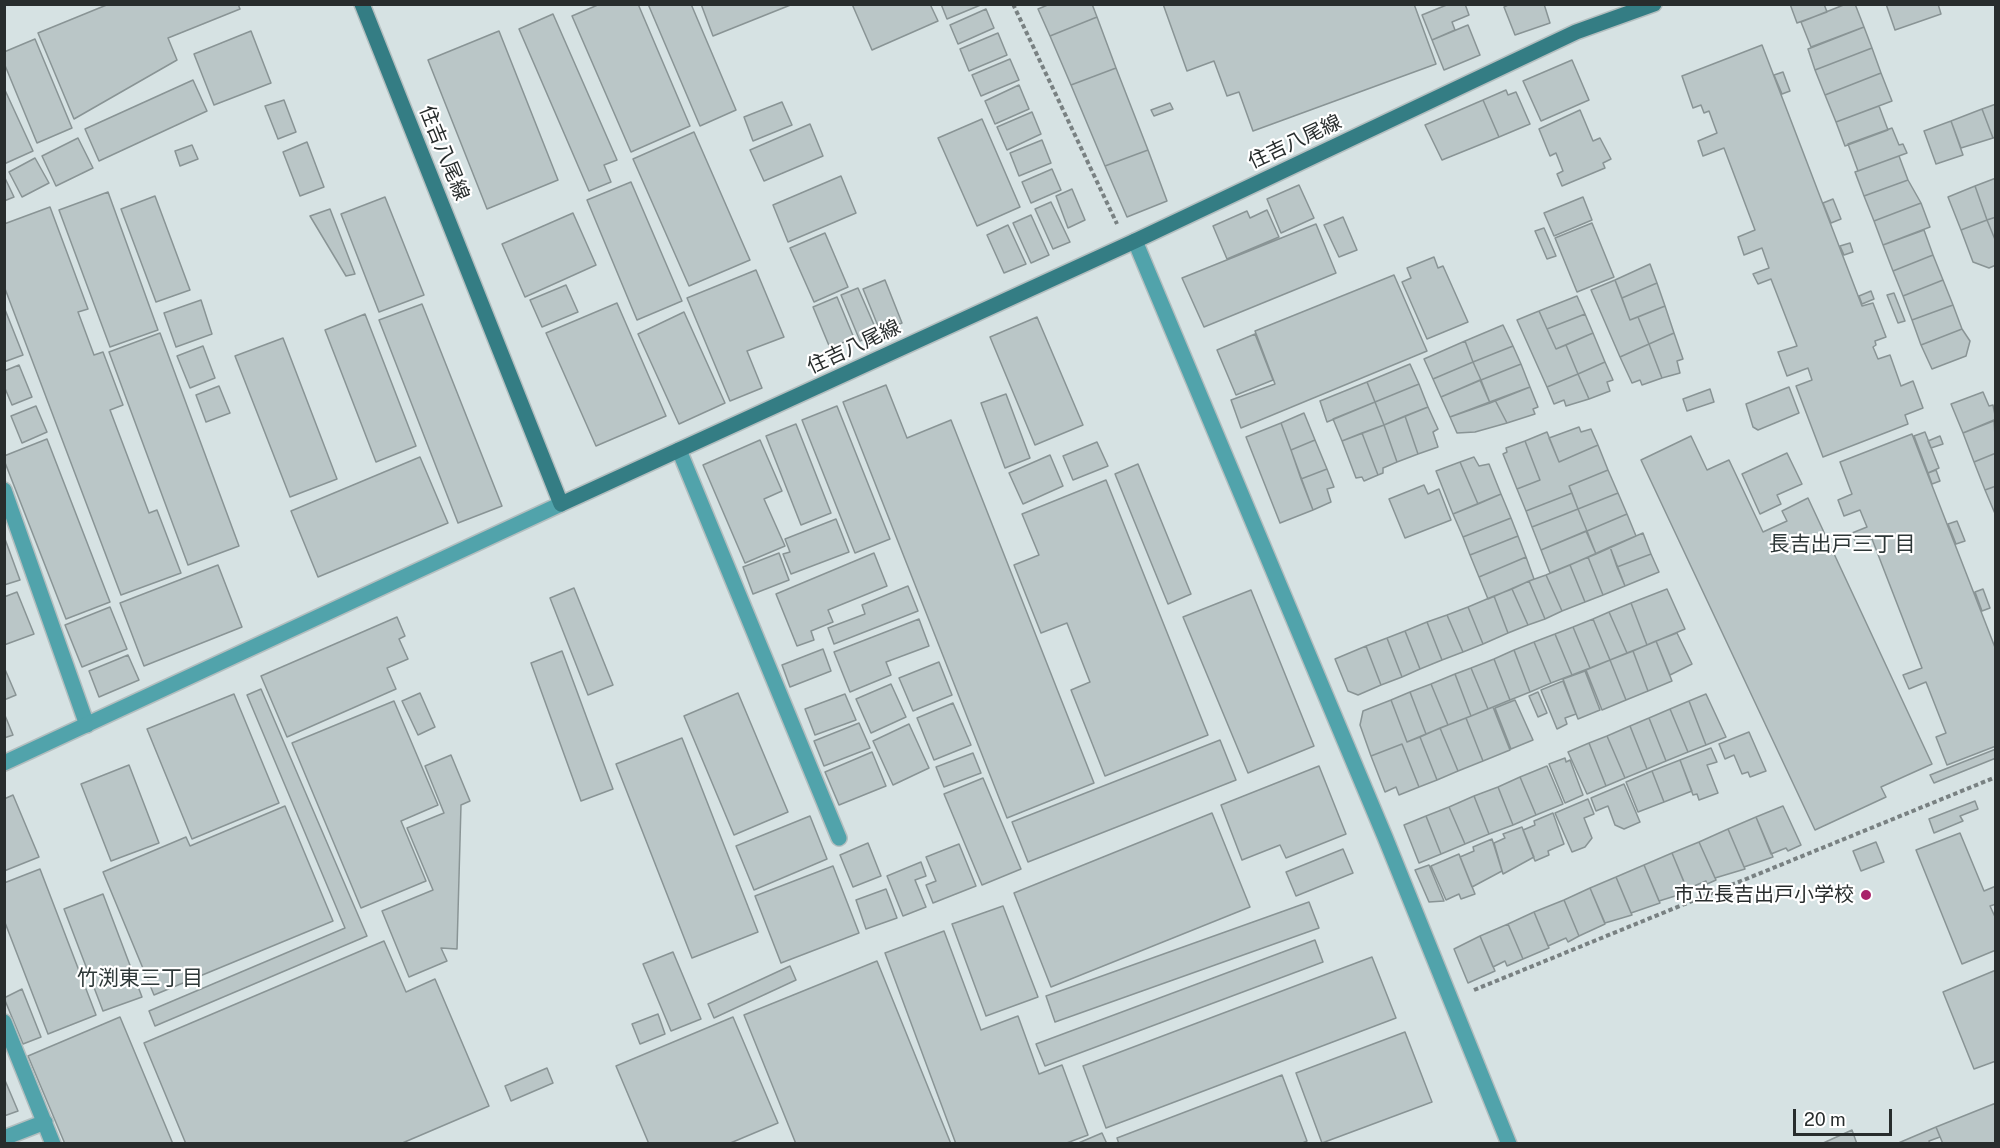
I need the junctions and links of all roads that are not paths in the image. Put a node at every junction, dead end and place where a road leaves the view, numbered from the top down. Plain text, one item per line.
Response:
1 (362, 4) edge
2 (1654, 4) edge
3 (1134, 241) junction
4 (679, 450) junction
5 (4, 490) edge
6 (561, 504) junction
7 (87, 725) junction
8 (4, 763) edge
9 (839, 838) dead end
10 (4, 1022) edge
11 (45, 1122) junction
12 (4, 1138) edge
13 (54, 1143) edge
14 (1509, 1143) edge

1 - 6 main road, 住吉八尾線
2 - 3 main road, 住吉八尾線
3 - 4 main road, 住吉八尾線
3 - 14 street
4 - 6 main road, 住吉八尾線
4 - 9 street
5 - 7 street
6 - 7 street
7 - 8 street
10 - 11 street
11 - 12 street
11 - 13 street

